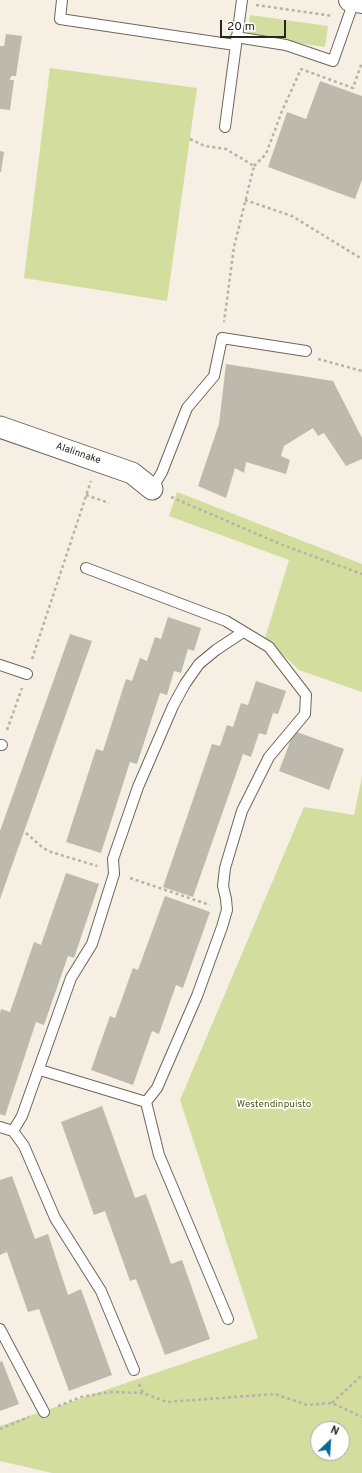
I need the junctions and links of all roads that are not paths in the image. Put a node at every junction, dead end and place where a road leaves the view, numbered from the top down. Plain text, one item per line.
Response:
1 (62, 0) edge
2 (242, 2) edge
3 (362, 2) edge
4 (352, 5) edge
5 (236, 41) junction
6 (224, 127) dead end
7 (306, 351) road end
8 (0, 427) edge
9 (152, 489) joint
10 (86, 568) dead end
11 (243, 632) junction
12 (0, 665) edge
13 (27, 674) road end
14 (40, 1070) junction
15 (146, 1102) junction
16 (0, 1127) edge
17 (13, 1131) junction
18 (228, 1319) dead end
19 (0, 1328) edge
20 (134, 1370) dead end
21 (44, 1412) road end

1 - 5 lane
2 - 5 lane
3 - 4 street
4 - 5 lane
5 - 6 lane
7 - 9 lane
8 - 9 street, Alalinnake
10 - 11 lane
11 - 14 lane
11 - 15 lane
12 - 13 lane
14 - 15 lane
14 - 17 lane
15 - 18 lane
16 - 17 lane
17 - 20 lane
19 - 21 lane

